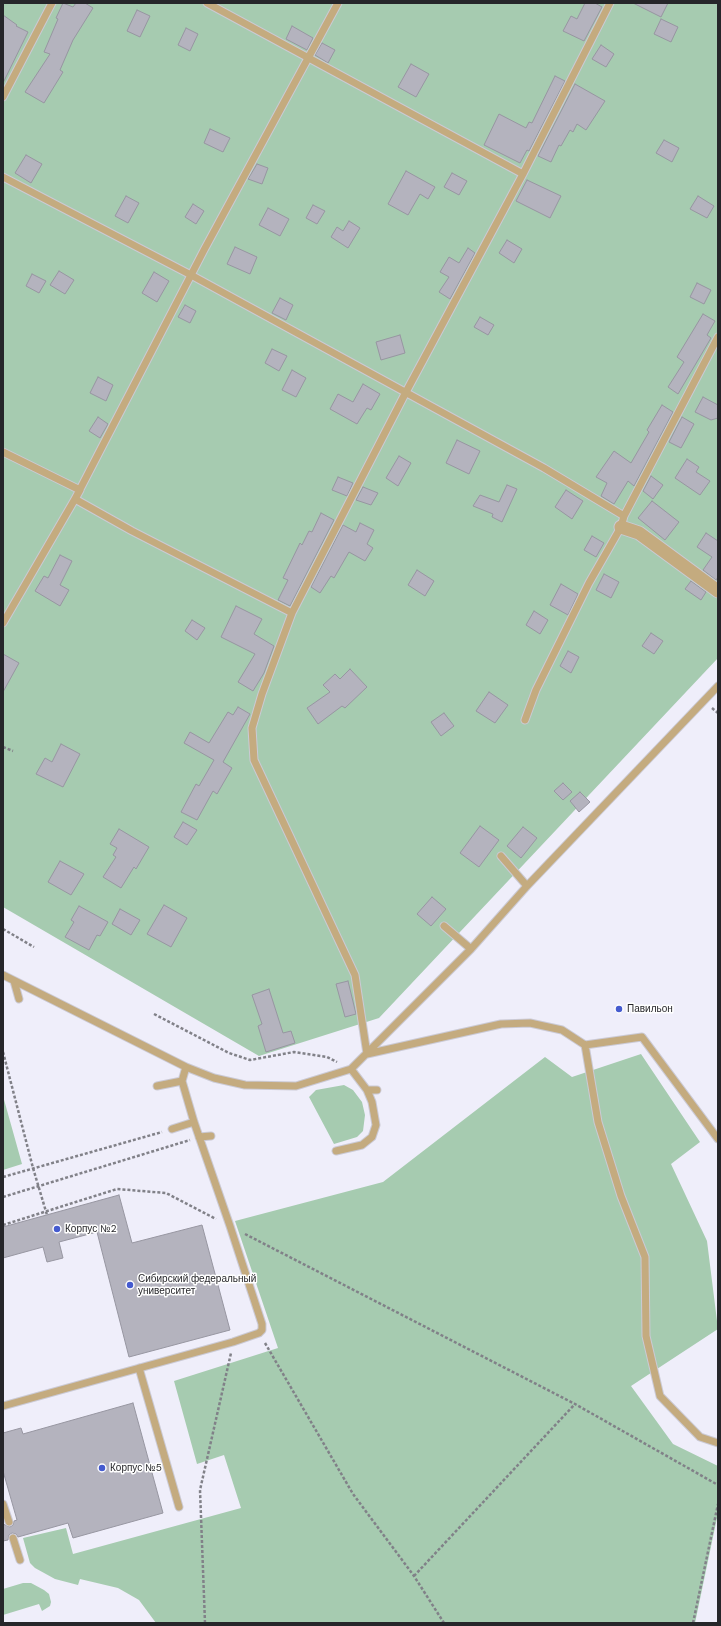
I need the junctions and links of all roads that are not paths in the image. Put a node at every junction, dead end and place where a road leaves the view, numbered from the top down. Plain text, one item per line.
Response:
1 (52, 3) edge
2 (206, 3) edge
3 (338, 3) edge
4 (610, 3) edge
5 (307, 57) junction
6 (3, 97) edge
7 (523, 174) junction
8 (3, 177) edge
9 (191, 276) junction
10 (718, 336) edge
11 (406, 392) junction
12 (3, 452) edge
13 (80, 490) junction
14 (75, 500) junction
15 (622, 522) junction
16 (718, 591) edge
17 (292, 613) junction
18 (3, 623) edge
19 (718, 686) edge
20 (525, 720) dead end
21 (501, 856) dead end
22 (527, 886) junction
23 (444, 926) dead end
24 (470, 948) junction
25 (3, 975) edge
26 (14, 981) junction
27 (19, 999) dead end
28 (585, 1045) junction
29 (367, 1054) junction
30 (186, 1067) junction
31 (352, 1069) junction
32 (182, 1081) junction
33 (157, 1086) dead end
34 (367, 1090) junction
35 (377, 1090) dead end
36 (194, 1122) junction
37 (172, 1129) road end
38 (211, 1136) dead end
39 (199, 1137) junction
40 (718, 1139) edge
41 (336, 1151) dead end
42 (140, 1368) junction
43 (3, 1406) edge
44 (718, 1444) edge
45 (3, 1504) edge
46 (179, 1507) dead end
47 (9, 1522) dead end
48 (14, 1538) dead end
49 (20, 1560) dead end

1 - 6 lane
2 - 5 lane
3 - 5 lane
4 - 7 lane
5 - 7 lane
5 - 9 lane
7 - 11 lane
8 - 9 lane
9 - 11 lane
9 - 13 lane
10 - 15 lane
11 - 15 lane
11 - 17 lane
12 - 13 lane
13 - 14 lane
14 - 17 lane
14 - 18 lane
15 - 16 street
15 - 20 lane
17 - 29 lane
19 - 22 lane
21 - 22 lane
22 - 24 lane
23 - 24 lane
24 - 29 lane
25 - 26 lane
26 - 27 lane
26 - 30 lane
28 - 29 lane
28 - 40 lane
28 - 44 lane
29 - 31 lane
30 - 31 lane
30 - 32 lane
31 - 34 lane
32 - 33 lane
32 - 36 lane
34 - 35 lane
34 - 41 lane
36 - 37 lane
36 - 39 lane
38 - 39 lane
39 - 42 lane
42 - 43 lane
42 - 46 lane
45 - 47 lane
48 - 49 lane

